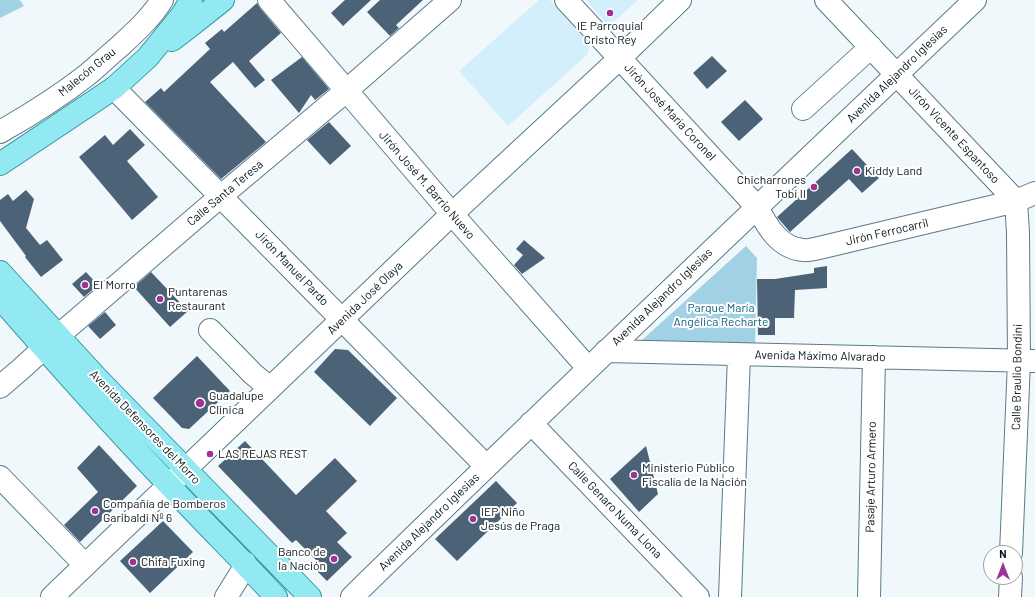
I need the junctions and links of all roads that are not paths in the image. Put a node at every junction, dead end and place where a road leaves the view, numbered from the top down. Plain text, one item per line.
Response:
1 (162, 0) edge
2 (191, 0) edge
3 (223, 0) edge
4 (269, 0) edge
5 (450, 0) edge
6 (566, 0) edge
7 (680, 0) edge
8 (975, 0) edge
9 (831, 2) edge
10 (871, 47) junction
11 (148, 57) junction
12 (620, 58) junction
13 (896, 75) junction
14 (114, 88) junction
15 (346, 91) junction
16 (803, 109) dead end
17 (0, 132) edge
18 (0, 164) edge
19 (221, 196) junction
20 (1025, 197) edge
21 (757, 207) junction
22 (452, 214) junction
23 (0, 272) edge
24 (0, 298) edge
25 (342, 319) junction
26 (210, 330) dead end
27 (51, 342) junction
28 (606, 351) junction
29 (739, 354) junction
30 (874, 358) junction
31 (1027, 361) edge
32 (588, 368) junction
33 (0, 387) edge
34 (270, 388) junction
35 (531, 423) junction
36 (486, 466) junction
37 (186, 469) junction
38 (0, 477) edge
39 (169, 485) junction
40 (1012, 545) edge
41 (245, 563) junction
42 (85, 565) junction
43 (1010, 585) edge
44 (52, 597) edge
45 (226, 597) edge
46 (276, 597) edge
47 (310, 597) edge
48 (352, 597) edge
49 (698, 597) edge
50 (730, 597) edge
51 (869, 597) edge
52 (1010, 597) edge

1 - 17 street, Malecón Grau
2 - 11 main road
3 - 11 main road
4 - 15 street, Jirón José M. Barrio Nuevo
5 - 15 street, Calle Santa Teresa
6 - 12 street, Jirón José María Coronel
7 - 12 street, Avenida José Olaya
8 - 13 street, Avenida Alejandro Iglesias
9 - 10 street, Jirón Vicente Espantoso
10 - 13 street, Jirón Vicente Espantoso
10 - 16 street
11 - 14 main road
12 - 21 street, Jirón José María Coronel
12 - 22 street, Avenida José Olaya
13 - 20 street, Jirón Vicente Espantoso
13 - 21 street, Avenida Alejandro Iglesias
14 - 18 main road
14 - 19 street, Jirón Manuel Pardo
15 - 19 street, Calle Santa Teresa
15 - 22 street, Jirón José M. Barrio Nuevo
19 - 25 street, Jirón Manuel Pardo
19 - 27 street, Calle Santa Teresa
20 - 21 street, Jirón Ferrocarril
20 - 31 street, Calle Braulio Bondini
21 - 28 street, Avenida Alejandro Iglesias
22 - 25 street, Avenida José Olaya
22 - 32 street, Jirón José M. Barrio Nuevo
23 - 27 main road, Avenida Defensores del Morro
24 - 27 main road, Avenida Defensores del Morro
25 - 34 street, Avenida José Olaya
25 - 36 street, Jirón Manuel Pardo
26 - 34 street
27 - 33 street, Calle Santa Teresa
27 - 37 main road, Avenida Defensores del Morro
27 - 39 main road, Avenida Defensores del Morro
28 - 29 street, Avenida Máximo Alvarado
28 - 32 street, Avenida Alejandro Iglesias
29 - 30 street, Avenida Máximo Alvarado
29 - 50 street
30 - 31 street, Avenida Máximo Alvarado
30 - 51 street, Pasaje Arturo Armero
31 - 40 street, Calle Braulio Bondini
32 - 35 street, Avenida Alejandro Iglesias
34 - 37 street, Avenida José Olaya
35 - 36 street, Avenida Alejandro Iglesias
35 - 49 street, Calle Genaro Numa Llona
36 - 48 street, Avenida Alejandro Iglesias
37 - 39 street, Avenida José Olaya
37 - 47 main road, Avenida Defensores del Morro
38 - 42 street
39 - 41 main road, Avenida Defensores del Morro
39 - 42 street, Avenida José Olaya
41 - 45 street
41 - 46 main road, Avenida Defensores del Morro
42 - 44 street, Avenida José Olaya
43 - 52 street

